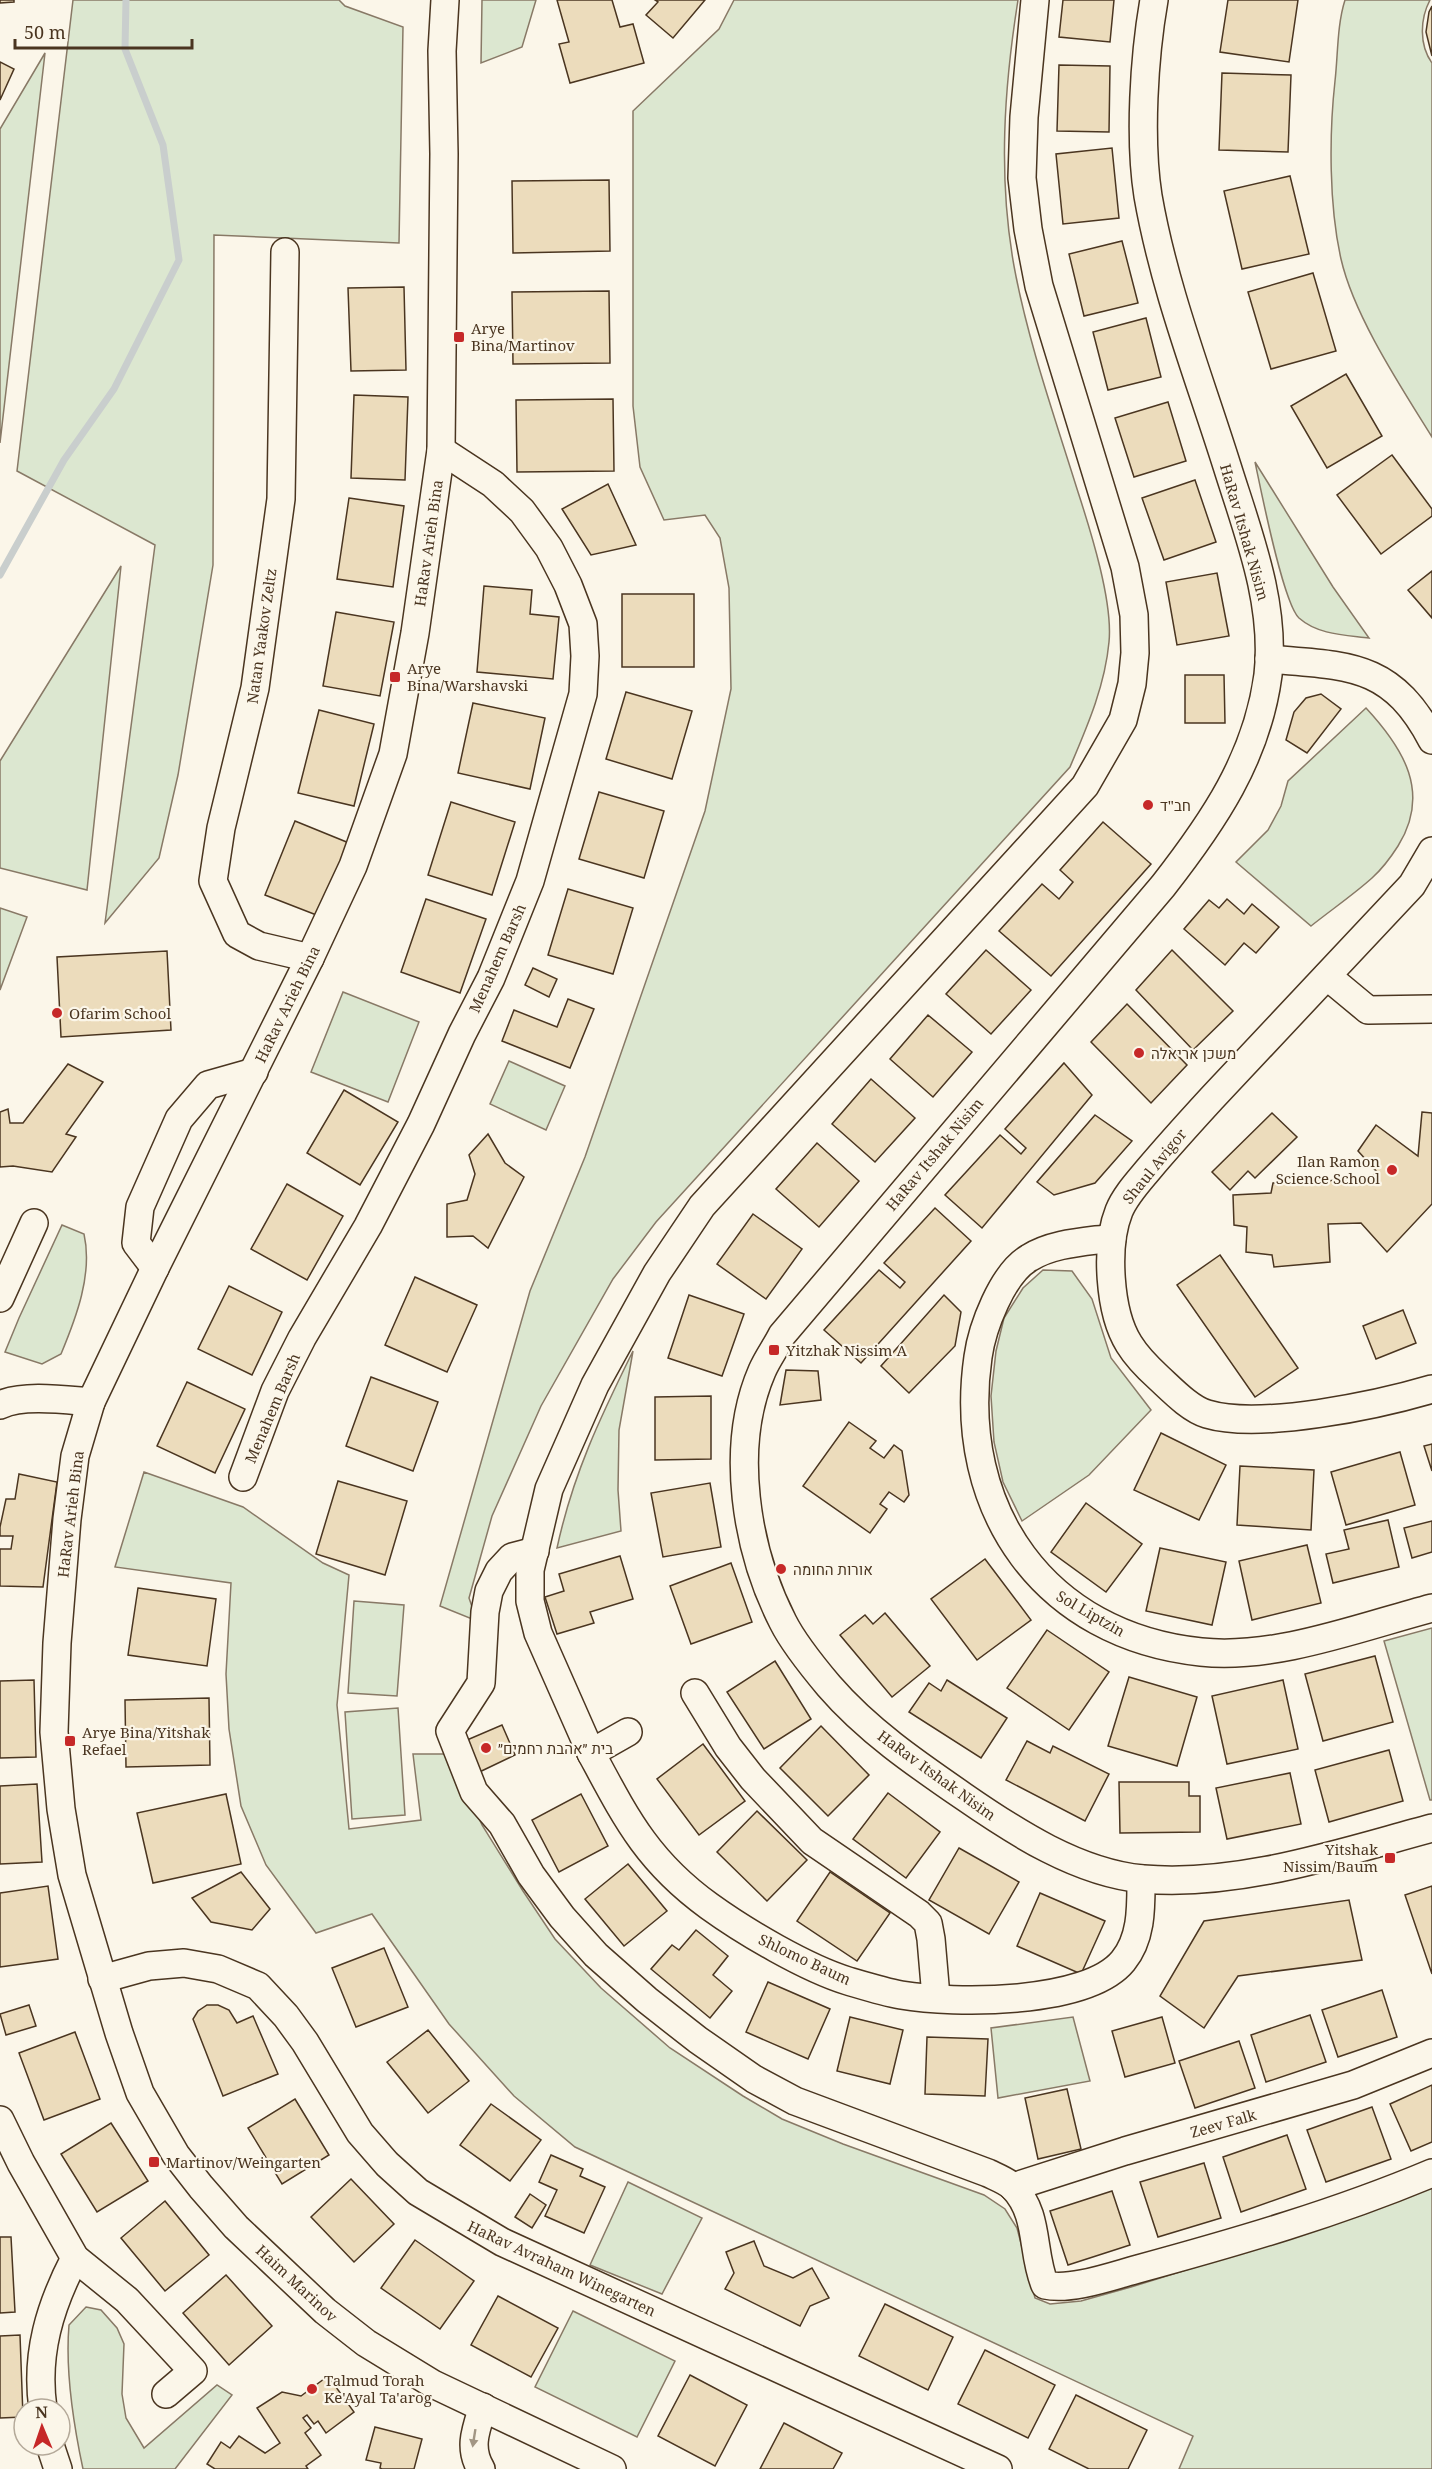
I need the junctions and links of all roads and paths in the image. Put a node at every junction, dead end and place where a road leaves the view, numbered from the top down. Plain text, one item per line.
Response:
1 (445, 0) edge
2 (1035, 0) edge
3 (1154, 0) edge
4 (285, 252) dead end
5 (441, 450) junction
6 (1269, 659) junction
7 (1432, 740) edge
8 (1432, 851) edge
9 (310, 958) junction
10 (1327, 976) junction
11 (1432, 1009) edge
12 (254, 1072) junction
13 (33, 1223) dead end
14 (1112, 1238) junction
15 (155, 1268) junction
16 (0, 1298) edge
17 (1432, 1389) edge
18 (91, 1402) junction
19 (0, 1405) edge
20 (243, 1477) dead end
21 (535, 1551) junction
22 (1432, 1608) edge
23 (695, 1693) dead end
24 (628, 1732) dead end
25 (591, 1754) junction
26 (1432, 1828) edge
27 (1141, 1879) junction
28 (102, 1979) junction
29 (936, 1997) junction
30 (1432, 2053) edge
31 (0, 2120) edge
32 (1432, 2173) edge
33 (1012, 2187) junction
34 (75, 2258) junction
35 (166, 2394) dead end
36 (42, 2397) edge
37 (483, 2408) junction
38 (480, 2469) edge
39 (612, 2469) edge
40 (998, 2469) edge

1 - 5 street, HaRav Arieh Bina
2 - 21 street, Shlomo Baum
3 - 6 street, HaRav Itshak Nisim
4 - 9 street, Natan Yaakov Zeltz
5 - 9 street, HaRav Arieh Bina
5 - 20 street, Menahem Barsh
6 - 7 street
6 - 27 street, HaRav Itshak Nisim
8 - 10 street, Shaul Avigor
9 - 12 street, HaRav Arieh Bina
10 - 11 street
10 - 14 street, Shaul Avigor
12 - 15 street, HaRav Arieh Bina
12 - 15 street
13 - 16 street
14 - 17 street, Shaul Avigor
14 - 22 street, Sol Liptzin
15 - 18 street, HaRav Arieh Bina
18 - 19 street
18 - 28 street, HaRav Arieh Bina
21 - 25 street, Shlomo Baum
21 - 33 street
23 - 29 street
24 - 25 street
25 - 29 street, Shlomo Baum
26 - 27 street, HaRav Itshak Nisim
27 - 29 street, Shlomo Baum
28 - 37 street, Haim Marinov
28 - 40 street, HaRav Avraham Winegarten
30 - 33 street, Zeev Falk
31 - 34 street
32 - 33 street
34 - 35 street
34 - 36 street
37 -> 38 street
37 - 39 street, Haim Marinov

